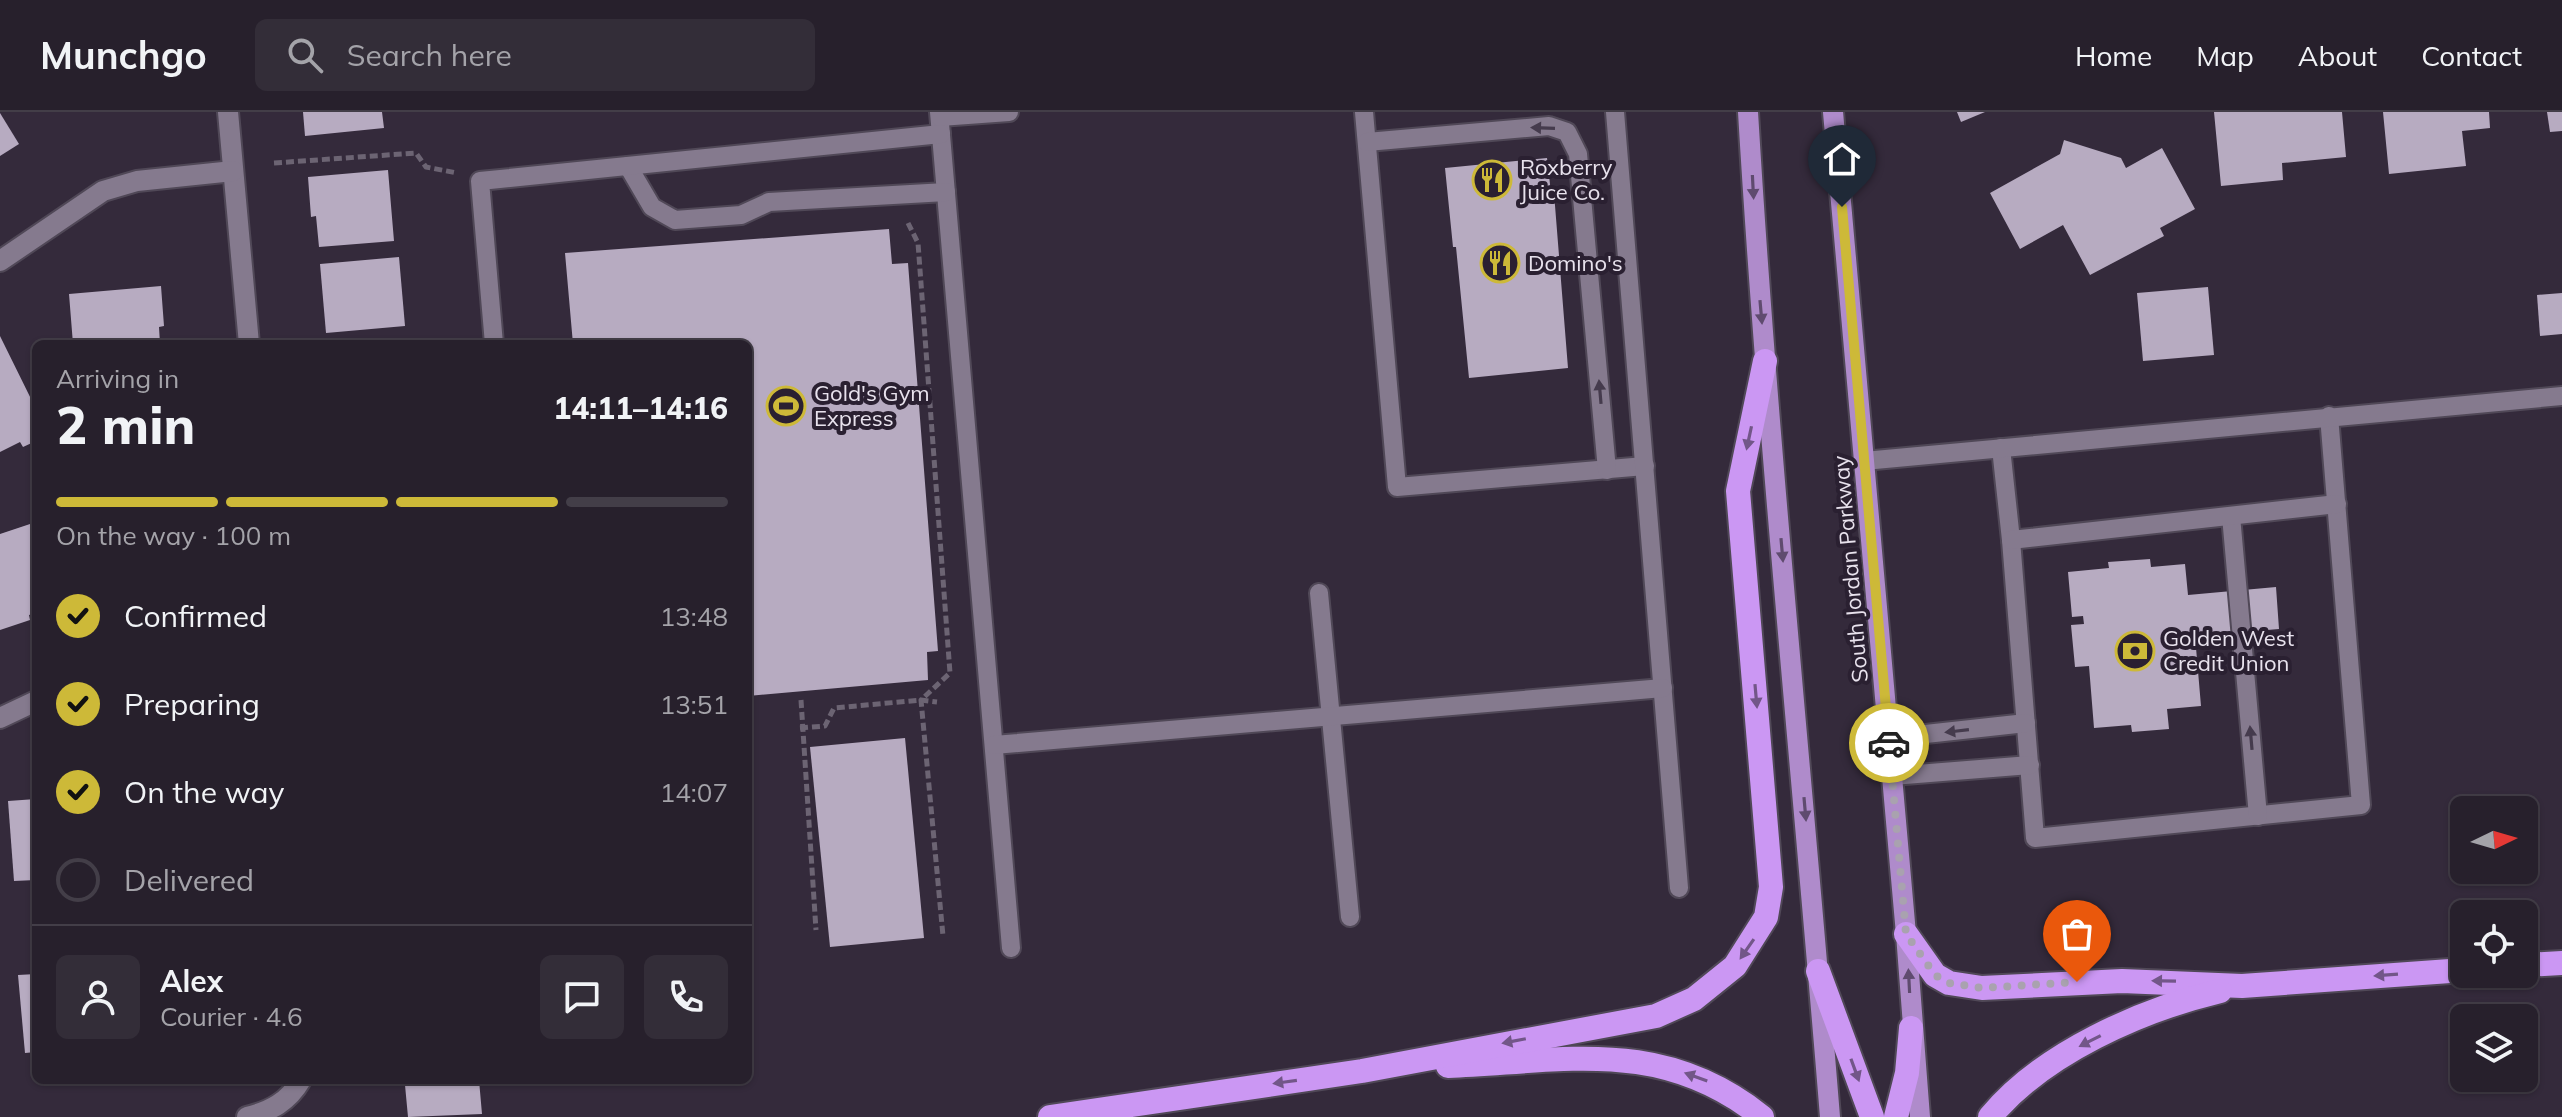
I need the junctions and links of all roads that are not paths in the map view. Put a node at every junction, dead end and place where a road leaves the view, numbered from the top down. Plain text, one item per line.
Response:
1 (228, 112) edge
2 (1009, 112) edge
3 (1364, 112) edge
4 (1615, 112) edge
5 (1748, 112) edge
6 (1833, 112) edge
7 (940, 121) edge
8 (1367, 142) junction
9 (628, 166) junction
10 (233, 171) junction
11 (946, 192) junction
12 (0, 261) edge
13 (249, 340) edge
14 (494, 340) edge
15 (1765, 361) junction
16 (2562, 396) edge
17 (2329, 416) junction
18 (2001, 448) junction
19 (1864, 461) junction
20 (1645, 466) junction
21 (1607, 470) junction
22 (2337, 504) junction
23 (2231, 516) junction
24 (2011, 540) junction
25 (1319, 593) dead end
26 (1663, 688) junction
27 (32, 703) edge
28 (1330, 715) junction
29 (0, 718) edge
30 (2026, 723) junction
31 (1889, 738) junction
32 (994, 745) junction
33 (2030, 765) junction
34 (1892, 776) junction
35 (2258, 816) junction
36 (1679, 888) dead end
37 (1350, 917) dead end
38 (1906, 934) junction
39 (1011, 948) dead end
40 (2562, 963) edge
41 (2538, 964) edge
42 (1818, 971) junction
43 (2450, 971) edge
44 (2242, 986) junction
45 (1911, 1028) junction
46 (1362, 1071) junction
47 (297, 1086) edge
48 (247, 1117) edge
49 (1050, 1117) edge
50 (1762, 1117) edge
51 (1830, 1117) edge
52 (1872, 1117) edge
53 (1896, 1117) edge
54 (1920, 1117) edge
55 (1990, 1117) edge

1 - 10 street
2 - 7 lane
3 - 8 lane
4 - 20 lane
5 -> 15 main road
6 - 19 main road, South Jordan Parkway
7 - 9 lane
7 - 11 lane
21 -> 8 lane
8 - 21 lane
9 - 11 lane
9 - 14 lane
10 - 12 street
10 - 13 street
11 - 32 lane
15 -> 42 main road
15 -> 46 highway
16 - 17 lane
17 - 18 lane
17 - 22 lane
18 - 19 lane
18 - 24 lane
19 - 31 main road, South Jordan Parkway
20 - 21 lane
20 - 26 lane
22 - 23 lane
22 - 35 lane
23 - 24 lane
35 -> 23 lane
24 - 30 lane
25 - 28 lane
26 - 28 lane
26 - 36 lane
27 - 29 street
28 - 32 lane
28 - 37 lane
30 -> 31 lane
30 - 33 lane
31 - 34 main road, South Jordan Parkway
32 - 39 lane
33 - 34 lane
33 - 35 lane
34 - 38 main road, South Jordan Parkway
44 -> 38 highway
45 -> 38 main road, South Jordan Parkway
40 - 41 highway
42 - 51 main road
42 -> 52 highway
43 -> 44 highway
44 -> 55 highway
45 - 53 highway
45 - 54 main road, South Jordan Parkway
46 -> 49 highway
50 -> 46 highway
47 - 48 street

